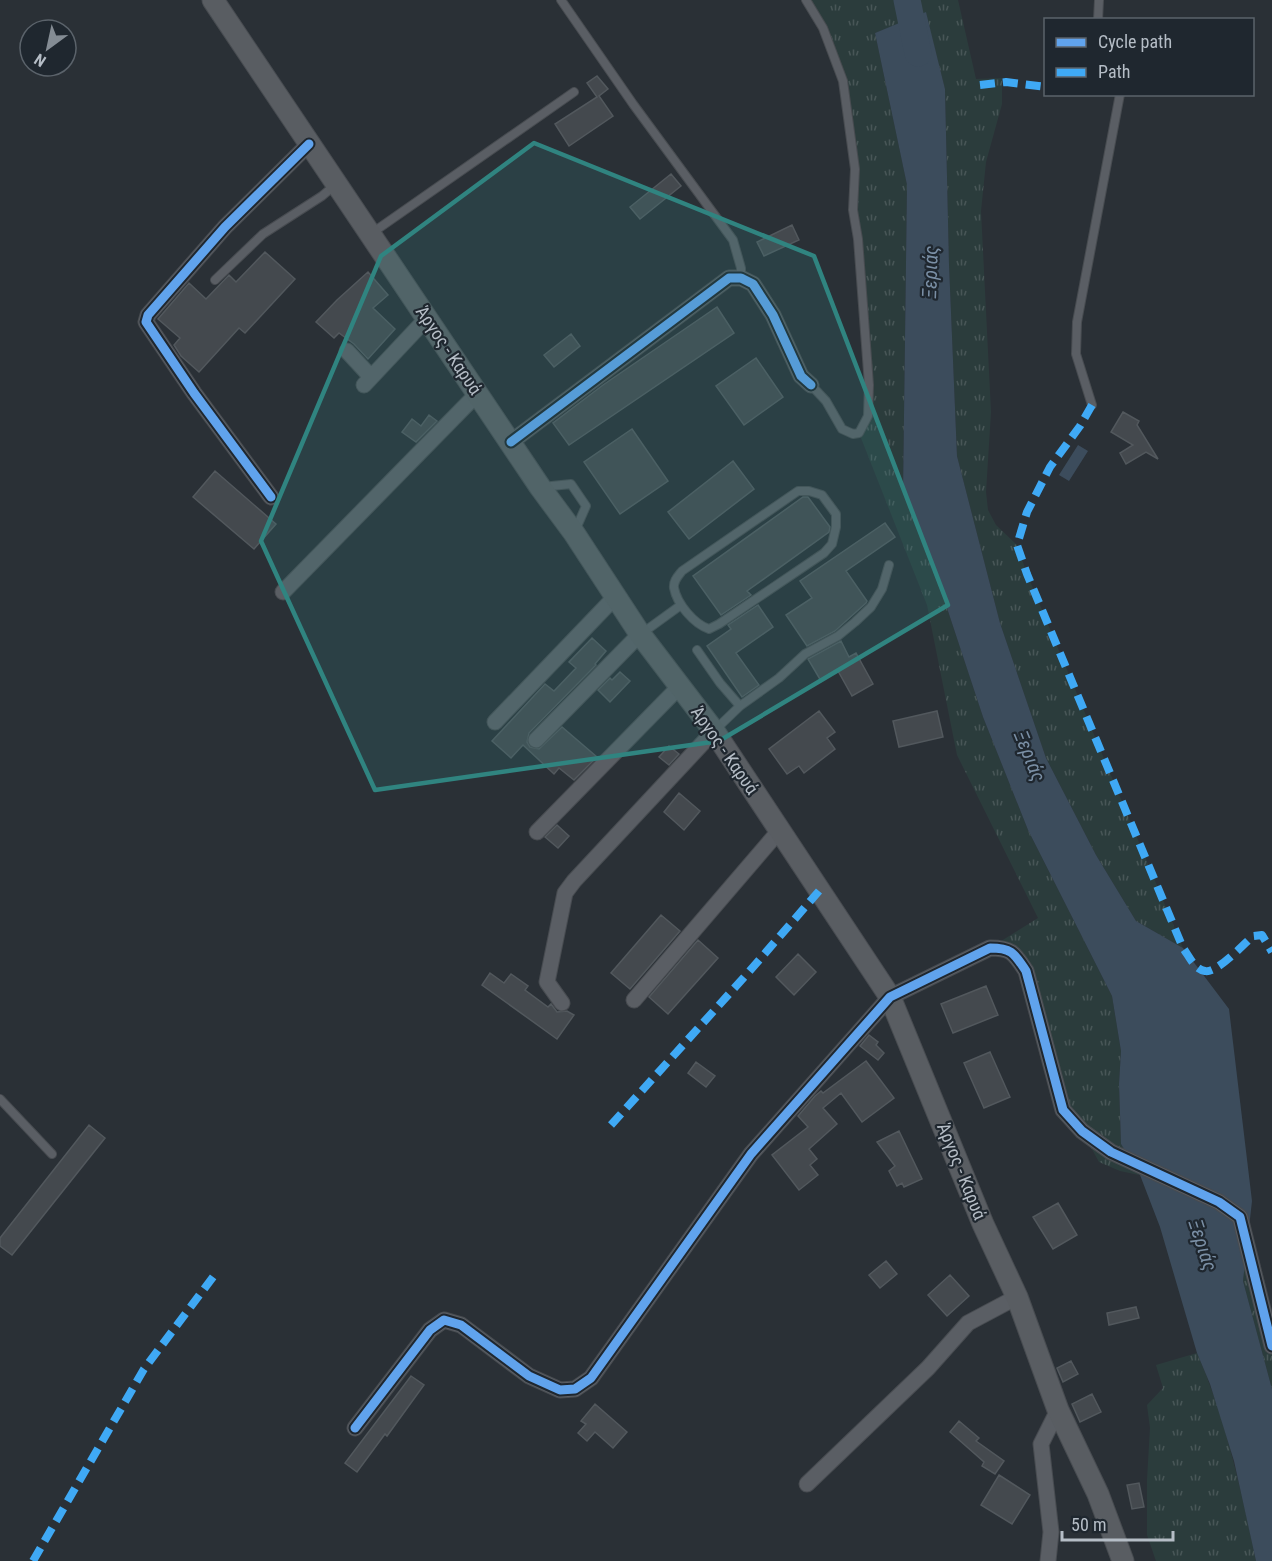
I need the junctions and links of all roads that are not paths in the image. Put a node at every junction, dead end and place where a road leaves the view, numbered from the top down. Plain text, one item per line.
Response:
1 (213, 0) edge
2 (561, 0) edge
3 (806, 0) edge
4 (1099, 0) edge
5 (1098, 18) edge
6 (574, 92) dead end
7 (1120, 96) edge
8 (309, 144) junction
9 (336, 184) junction
10 (371, 234) junction
11 (741, 278) junction
12 (215, 280) dead end
13 (427, 318) junction
14 (347, 351) dead end
15 (811, 385) joint
16 (478, 393) junction
17 (1092, 405) dead end
18 (511, 441) junction
19 (271, 497) dead end
20 (889, 565) dead end
21 (283, 592) dead end
22 (616, 596) junction
23 (681, 605) junction
24 (640, 634) junction
25 (697, 650) dead end
26 (680, 686) junction
27 (740, 706) junction
28 (495, 722) dead end
29 (714, 731) junction
30 (536, 740) dead end
31 (779, 831) junction
32 (537, 832) dead end
33 (890, 997) junction
34 (634, 1000) dead end
35 (562, 1003) dead end
36 (0, 1099) edge
37 (52, 1154) dead end
38 (1017, 1297) junction
39 (1272, 1346) edge
40 (1058, 1410) junction
41 (355, 1428) dead end
42 (807, 1484) dead end
43 (1048, 1561) edge
44 (1123, 1561) edge

1 - 8 main road, Άργος - Καρυά
2 - 11 lane
3 - 15 lane
4 - 5 lane
6 - 10 lane
7 - 17 lane
8 - 9 main road, Άργος - Καρυά
8 - 19 street
9 - 10 main road, Άργος - Καρυά
9 - 12 lane
10 - 13 main road, Άργος - Καρυά
11 - 15 street
11 - 18 street
13 - 14 street
13 - 16 main road, Άργος - Καρυά
16 - 18 main road, Άργος - Καρυά
16 - 21 street
18 - 22 main road, Άργος - Καρυά
20 - 27 lane
22 - 24 main road, Άργος - Καρυά
22 - 28 street
23 - 23 lane
23 - 24 lane
24 - 26 main road, Άργος - Καρυά
24 - 30 street
25 - 27 lane
26 - 29 main road, Άργος - Καρυά
26 - 32 street
27 - 29 lane
29 - 31 main road, Άργος - Καρυά
29 - 35 street
31 - 33 main road, Άργος - Καρυά
31 - 34 street
33 - 38 main road, Άργος - Καρυά
33 - 39 street
33 - 41 street
36 - 37 lane
38 - 40 main road, Άργος - Καρυά
38 - 42 street
40 - 43 street
40 - 44 main road, Άργος - Καρυά

